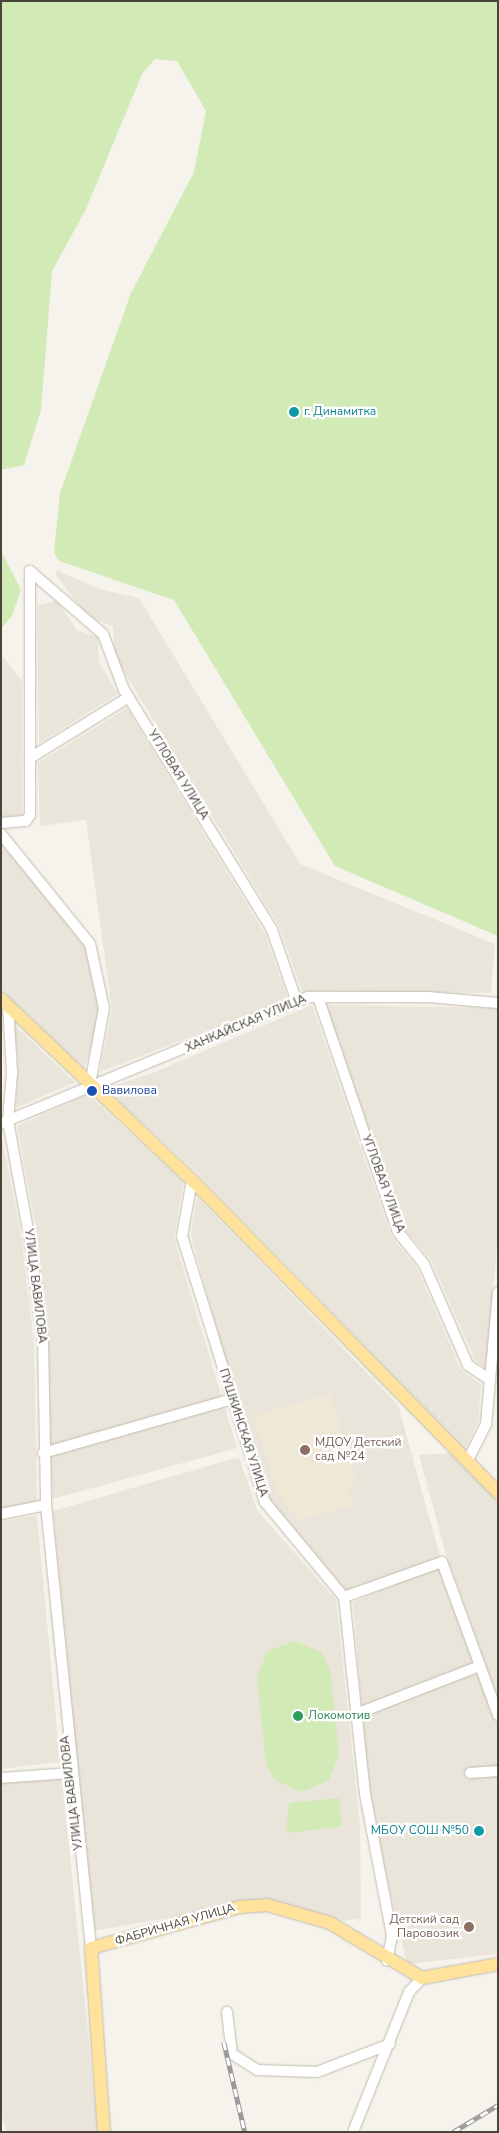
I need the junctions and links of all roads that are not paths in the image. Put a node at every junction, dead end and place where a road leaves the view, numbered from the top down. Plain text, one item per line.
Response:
1 (129, 696) junction
2 (30, 758) junction
3 (1, 823) edge
4 (1, 834) edge
5 (318, 997) junction
6 (5, 1002) edge
7 (297, 1002) junction
8 (498, 1003) edge
9 (90, 1084) junction
10 (4, 1122) edge
11 (192, 1180) junction
12 (498, 1294) edge
13 (490, 1380) junction
14 (232, 1399) junction
15 (43, 1453) junction
16 (467, 1462) junction
17 (498, 1493) edge
18 (46, 1505) junction
19 (1, 1514) edge
20 (344, 1597) junction
21 (480, 1666) junction
22 (356, 1714) junction
23 (498, 1715) edge
24 (498, 1771) edge
25 (69, 1773) junction
26 (470, 1773) dead end
27 (1, 1778) edge
28 (91, 1948) junction
29 (387, 1960) junction
30 (498, 1964) edge
31 (422, 1978) junction
32 (227, 2012) dead end
33 (390, 2044) junction
34 (104, 2132) edge
35 (353, 2132) edge

1 - 2 street
1 - 2 street, УГЛОВАЯ УЛИЦА
1 - 7 street, УГЛОВАЯ УЛИЦА
2 - 3 street
4 - 9 street
5 - 7 street, ХАНКАЙСКАЯ УЛИЦА
5 - 8 street, ХАНКАЙСКАЯ УЛИЦА
5 - 13 street, УГЛОВАЯ УЛИЦА
6 - 9 main road
6 - 10 street, УЛИЦА ВАВИЛОВА
7 - 9 street, ХАНКАЙСКАЯ УЛИЦА
9 - 10 street, ХАНКАЙСКАЯ УЛИЦА
9 - 11 main road
10 - 15 street, УЛИЦА ВАВИЛОВА
11 - 14 street, ПУШКИНСКАЯ УЛИЦА
11 - 16 main road
12 - 13 street
13 - 16 street
14 - 15 street
14 - 20 street, ПУШКИНСКАЯ УЛИЦА
15 - 18 street, УЛИЦА ВАВИЛОВА
16 - 17 main road
18 - 19 street
18 - 25 street, УЛИЦА ВАВИЛОВА
20 - 21 street
20 - 22 street
21 - 22 street
21 - 23 street
22 - 29 street
24 - 26 street
25 - 27 street
25 - 28 street, УЛИЦА ВАВИЛОВА
28 - 29 main road, ФАБРИЧНАЯ УЛИЦА
28 - 34 main road, УЛИЦА ВАВИЛОВА
29 - 31 main road, ФАБРИЧНАЯ УЛИЦА
30 - 31 main road
31 - 33 street
32 - 33 street
33 - 35 street

